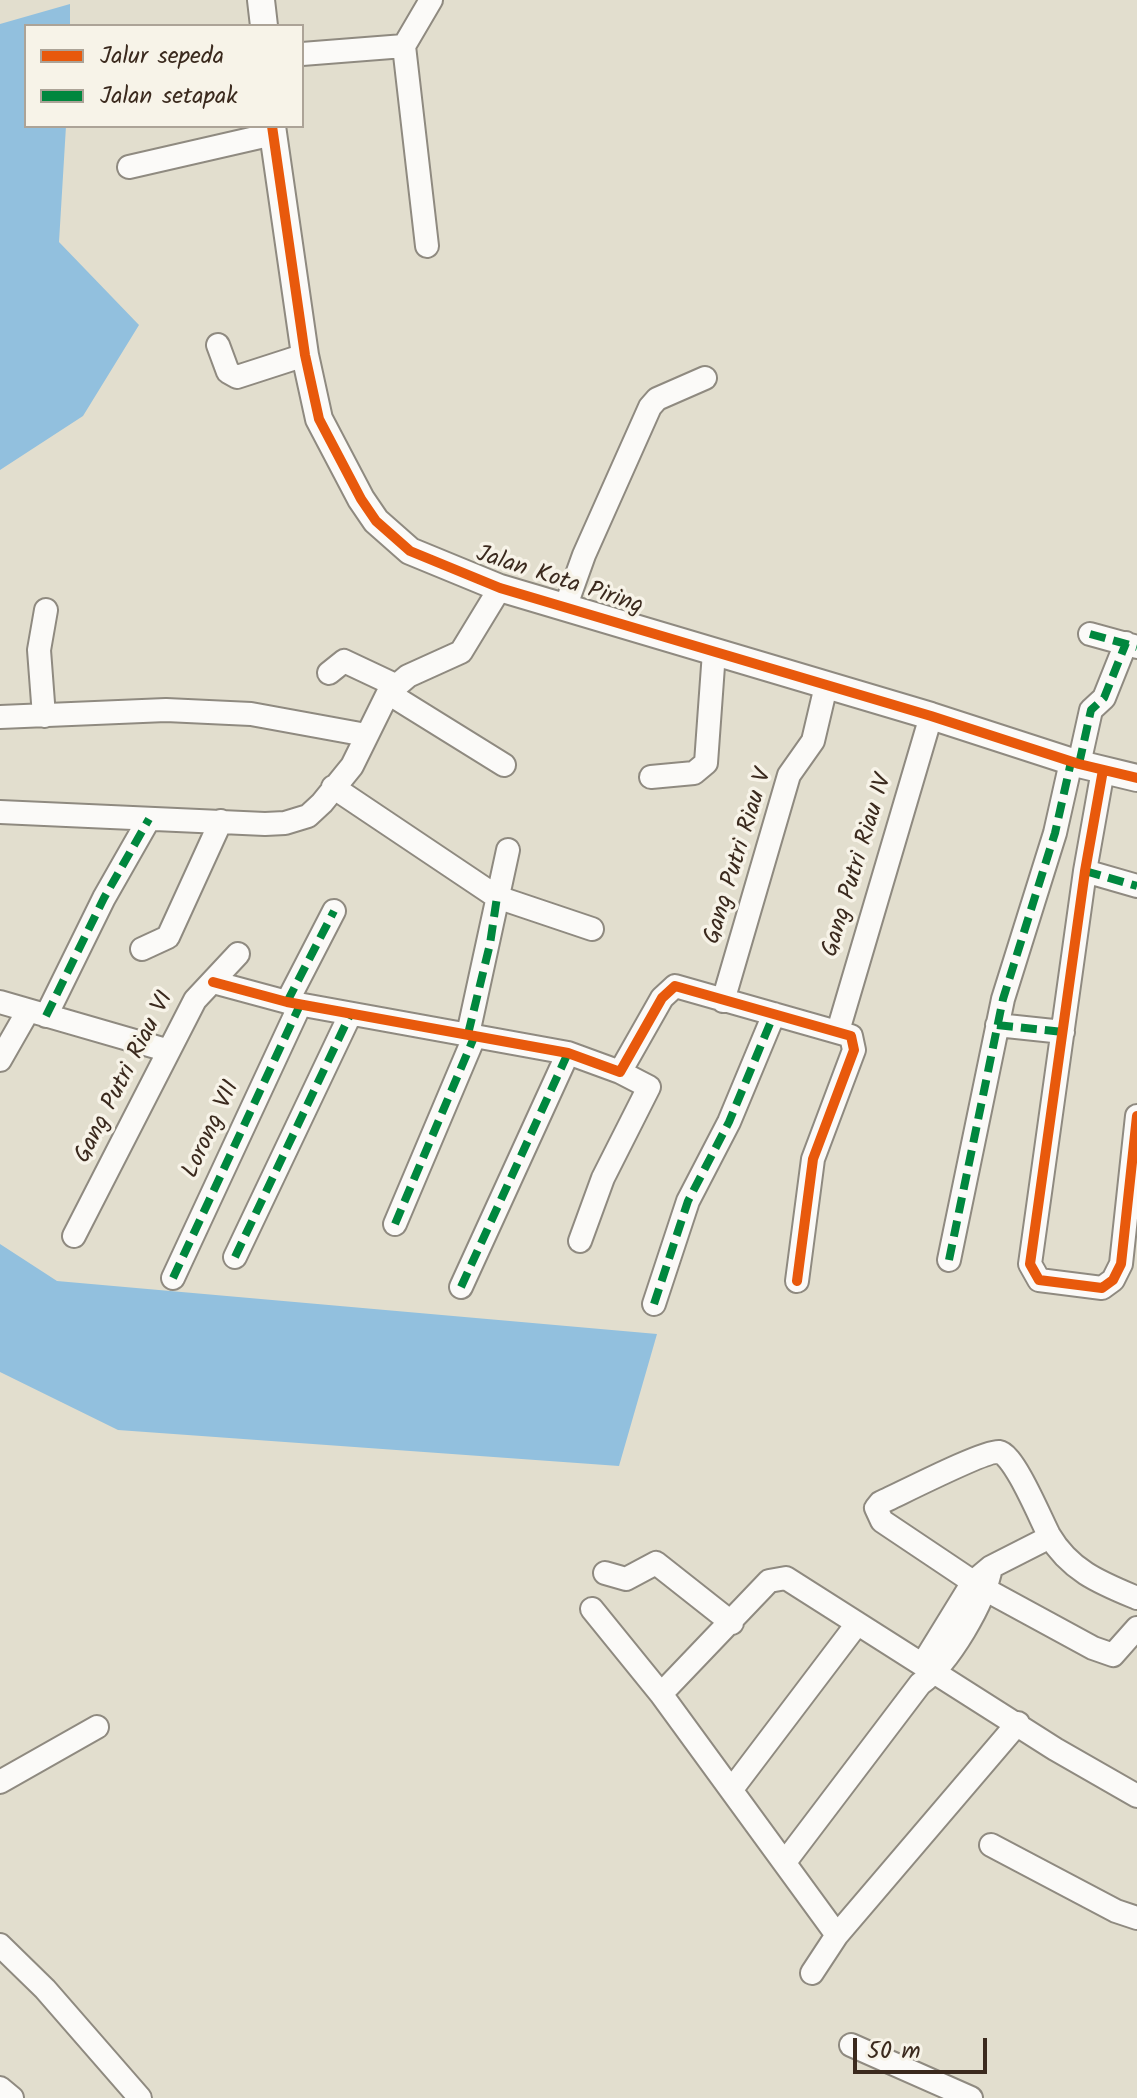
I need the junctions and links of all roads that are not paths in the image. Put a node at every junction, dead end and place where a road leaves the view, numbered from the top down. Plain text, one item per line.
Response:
1 (261, 0) edge
2 (431, 0) edge
3 (264, 24) edge
4 (404, 46) junction
5 (304, 54) edge
6 (273, 130) edge
7 (129, 167) dead end
8 (427, 246) dead end
9 (218, 345) dead end
10 (305, 355) junction
11 (705, 378) dead end
12 (500, 588) junction
13 (565, 608) junction
14 (46, 610) dead end
15 (1090, 634) dead end
16 (1132, 645) edge
17 (714, 652) junction
18 (329, 673) dead end
19 (826, 686) junction
20 (392, 689) junction
21 (44, 716) junction
22 (931, 716) junction
23 (0, 717) edge
24 (366, 735) junction
25 (504, 765) dead end
26 (1084, 765) junction
27 (651, 777) dead end
28 (1137, 778) edge
29 (333, 787) junction
30 (0, 812) edge
31 (149, 819) junction
32 (221, 821) junction
33 (508, 850) dead end
34 (1085, 871) junction
35 (1137, 886) edge
36 (497, 897) junction
37 (334, 911) dead end
38 (592, 929) dead end
39 (142, 949) dead end
40 (238, 954) dead end
41 (213, 982) junction
42 (723, 1001) junction
43 (0, 1002) edge
44 (294, 1004) junction
45 (37, 1013) junction
46 (774, 1014) junction
47 (350, 1015) junction
48 (997, 1025) junction
49 (838, 1031) junction
50 (1063, 1032) junction
51 (472, 1034) junction
52 (166, 1050) junction
53 (568, 1053) junction
54 (0, 1060) edge
55 (620, 1072) junction
56 (1137, 1116) edge
57 (1132, 1213) edge
58 (395, 1224) dead end
59 (74, 1236) dead end
60 (580, 1241) dead end
61 (235, 1257) dead end
62 (949, 1260) dead end
63 (173, 1278) dead end
64 (797, 1281) dead end
65 (461, 1287) dead end
66 (654, 1304) dead end
67 (1050, 1537) junction
68 (605, 1573) dead end
69 (980, 1586) junction
70 (1137, 1598) edge
71 (592, 1609) dead end
72 (732, 1623) junction
73 (857, 1624) junction
74 (1137, 1628) edge
75 (926, 1674) junction
76 (661, 1694) junction
77 (1018, 1723) junction
78 (97, 1727) dead end
79 (0, 1782) edge
80 (732, 1789) junction
81 (1137, 1796) edge
82 (991, 1845) dead end
83 (785, 1862) junction
84 (1137, 1918) edge
85 (837, 1935) junction
86 (0, 1945) edge
87 (812, 1973) dead end
88 (851, 2045) dead end
89 (0, 2088) edge
90 (12, 2098) edge
91 (140, 2098) edge
92 (971, 2098) edge

1 - 3 street
2 - 4 street
4 - 5 street
4 - 8 street
6 - 7 street
6 - 10 street, Jalan Kota Piring
9 - 10 street
10 - 12 street, Jalan Kota Piring
11 - 13 street
12 - 13 street, Jalan Kota Piring
12 - 20 street
13 - 17 street, Jalan Kota Piring
14 - 21 street
15 - 16 street
16 - 26 street
17 - 19 street, Jalan Kota Piring
17 - 27 street
18 - 20 street
19 - 22 street, Jalan Kota Piring
19 - 42 street, Gang Putri Riau V
20 - 24 street
20 - 25 street
21 - 23 street
21 - 24 street
22 - 26 street, Jalan Kota Piring
22 - 49 street, Gang Putri Riau IV
24 - 29 street
26 - 28 street, Jalan Kota Piring
26 - 34 street
26 - 48 street
29 - 32 street
29 - 36 street
30 - 31 street
31 - 32 street
31 - 45 street
32 - 39 street
33 - 36 street
34 - 35 street
34 - 50 street
36 - 38 street
36 - 51 street
37 - 44 street, Lorong VII
40 - 41 street, Gang Putri Riau VI
41 - 44 street
41 - 52 street, Gang Putri Riau VI
42 - 46 street
42 - 55 street
43 - 45 street
44 - 47 street
44 - 63 street, Lorong VII
45 - 52 street
45 - 54 street
46 - 49 street
46 - 66 street
47 - 51 street
47 - 61 street
48 - 50 street
48 - 62 street
49 - 64 street
50 - 57 street
51 - 53 street
51 - 58 street
52 - 59 street, Gang Putri Riau VI
53 - 55 street
53 - 65 street
55 - 60 street
56 - 57 street
67 - 69 street
67 - 69 street
67 - 70 street
68 - 72 street
69 - 74 street
69 - 75 street
71 - 76 street
72 - 73 street
72 - 76 street
73 - 75 street
73 - 80 street
75 - 77 street
75 - 83 street
76 - 80 street
77 - 81 street
77 - 85 street
78 - 79 street
80 - 83 street
82 - 84 street
83 - 85 street
85 - 87 street
86 - 91 street
88 - 92 street
89 - 90 street

